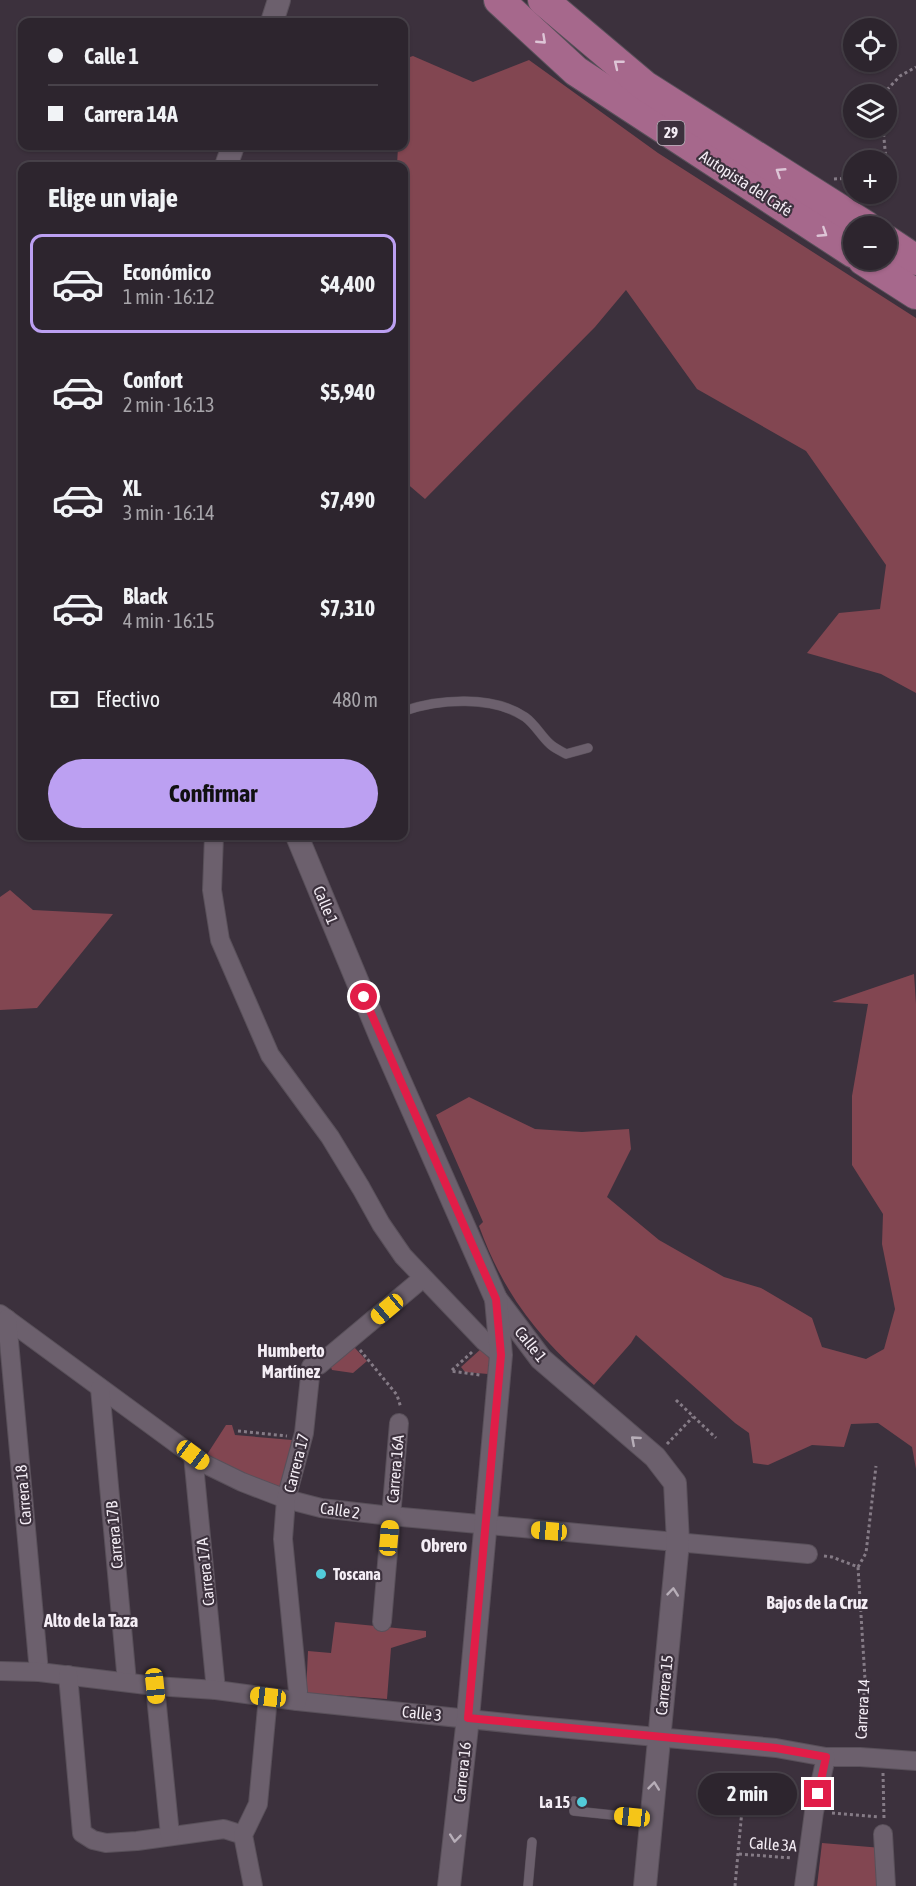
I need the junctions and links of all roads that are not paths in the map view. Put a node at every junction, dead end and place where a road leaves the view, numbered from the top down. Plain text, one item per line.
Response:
1 (279, 0) edge
2 (499, 0) edge
3 (543, 0) edge
4 (273, 18) edge
5 (850, 216) edge
6 (843, 246) edge
7 (897, 247) edge
8 (916, 260) edge
9 (879, 270) edge
10 (916, 294) edge
11 (408, 710) edge
12 (588, 748) dead end
13 (214, 840) edge
14 (299, 840) edge
15 (423, 1278) junction
16 (496, 1299) junction
17 (3, 1316) edge
18 (495, 1358) junction
19 (100, 1388) junction
20 (399, 1423) road end
21 (193, 1455) junction
22 (675, 1483) joint
23 (286, 1499) junction
24 (391, 1516) junction
25 (485, 1526) junction
26 (678, 1542) junction
27 (808, 1554) road end
28 (382, 1622) dead end
29 (0, 1671) edge
30 (39, 1672) junction
31 (68, 1675) junction
32 (127, 1683) junction
33 (155, 1686) junction
34 (216, 1690) junction
35 (268, 1697) junction
36 (297, 1701) junction
37 (468, 1718) junction
38 (659, 1738) junction
39 (826, 1757) junction
40 (916, 1761) edge
41 (574, 1801) dead end
42 (651, 1819) junction
43 (883, 1834) dead end
44 (170, 1835) junction
45 (243, 1835) junction
46 (532, 1842) dead end
47 (253, 1886) edge
48 (449, 1886) edge
49 (528, 1886) edge
50 (645, 1886) edge
51 (804, 1886) edge
52 (886, 1886) edge

1 - 4 street
2 -> 6 highway, Autopista del Café / 29
5 -> 3 highway, Autopista del Café / 29
7 - 8 highway
9 - 10 highway
11 - 12 lane
13 - 15 street
14 - 16 street, Calle 1
15 - 18 street
15 - 23 street, Carrera 17
16 - 18 street, Carrera 16
22 -> 16 street, Calle 1
17 - 19 street, Calle 2
17 - 30 street, Carrera 18
18 - 25 street, Carrera 16
19 - 21 street, Calle 2
19 - 32 street, Carrera 17B
20 - 24 street, Carrera 16A
21 - 23 street, Calle 2
21 - 34 street, Carrera 17A
22 - 26 street, Carrera 15
23 - 24 street, Calle 2
23 - 36 street, Carrera 17
24 - 25 street, Calle 2
24 - 28 street, Carrera 16A
25 - 26 street, Calle 2
25 - 37 street, Carrera 16
26 - 27 street, Calle 2
38 -> 26 street, Carrera 15
29 - 30 street, Calle 3
30 - 31 street, Calle 3
31 - 32 street, Calle 3
31 - 44 street
32 - 33 street, Calle 3
33 - 34 street, Calle 3
33 - 44 street
34 - 35 street, Calle 3
35 - 36 street, Calle 3
35 - 45 street
36 - 37 street, Calle 3
37 - 38 street, Calle 3
37 -> 48 street, Carrera 16
38 - 39 street, Calle 3
42 -> 38 street, Carrera 15
39 - 40 street, Calle 3
39 - 51 street
41 - 42 lane
42 - 50 street, Carrera 15
43 - 52 street
44 - 45 street
45 - 47 street
46 - 49 lane

